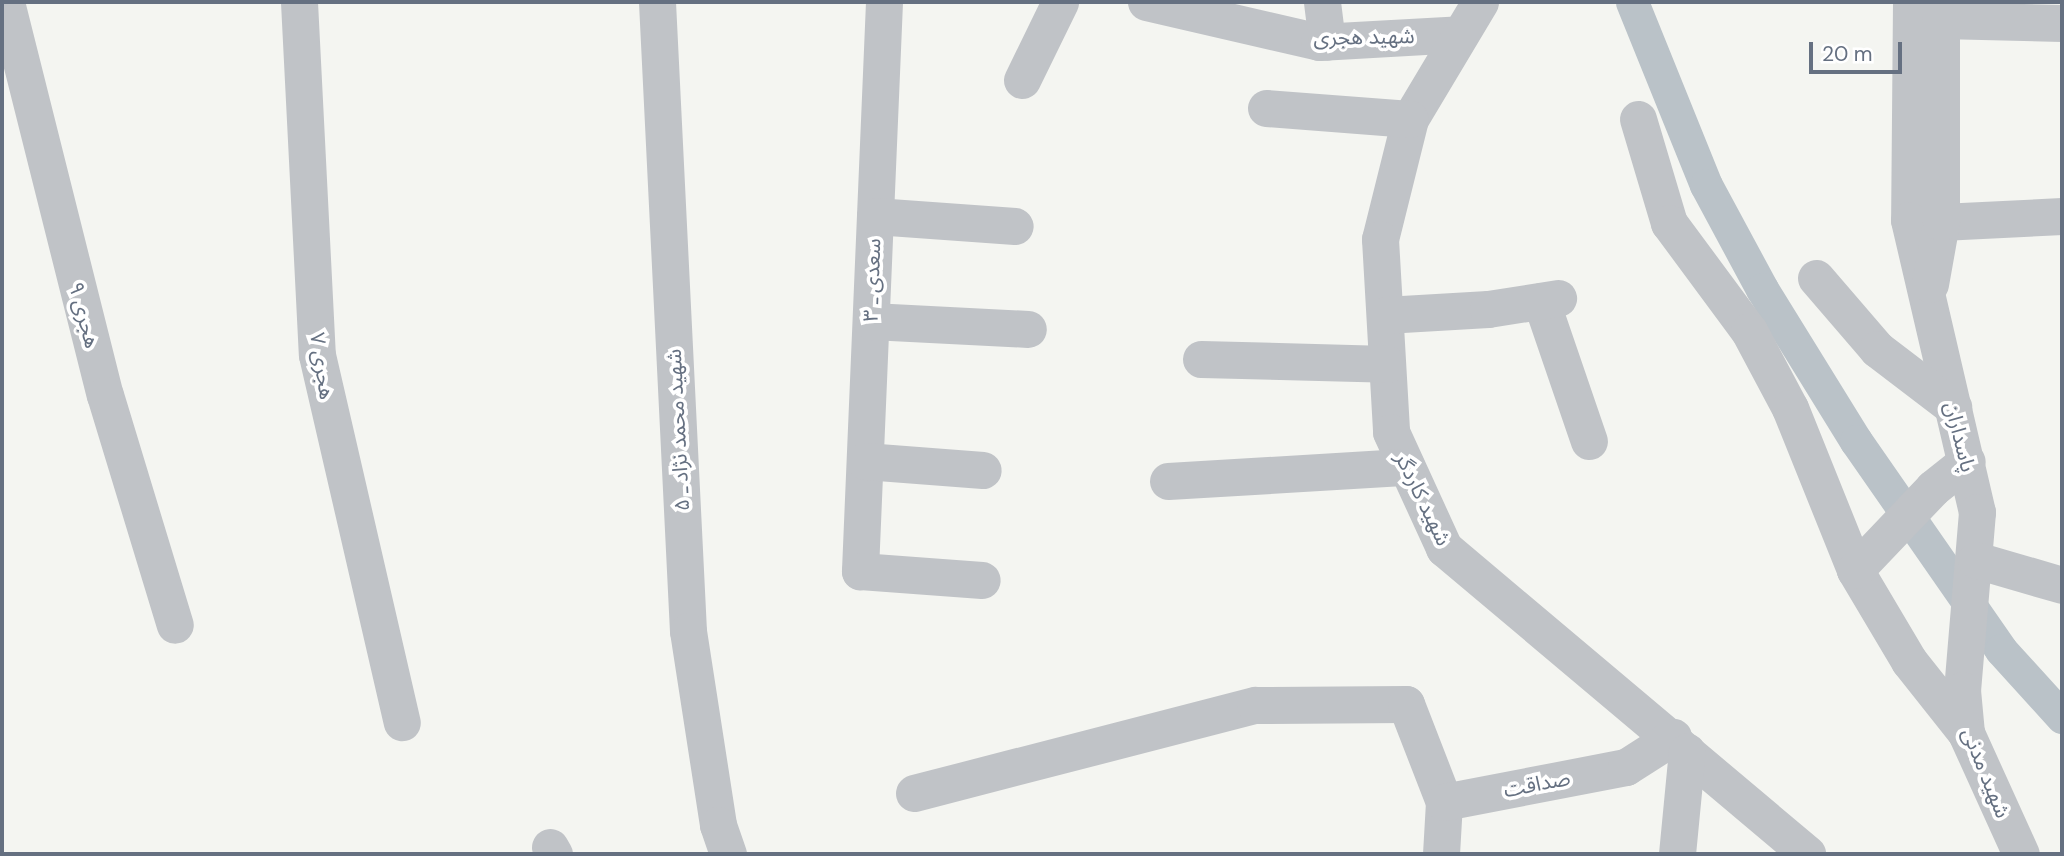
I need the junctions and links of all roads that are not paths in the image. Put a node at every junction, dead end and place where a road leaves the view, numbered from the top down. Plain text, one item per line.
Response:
1 (6, 2) edge
2 (299, 2) edge
3 (657, 2) edge
4 (884, 2) edge
5 (1060, 2) edge
6 (1146, 2) edge
7 (1322, 2) edge
8 (1480, 2) edge
9 (1931, 8) edge
10 (1225, 11) edge
11 (2062, 23) edge
12 (1460, 34) junction
13 (1327, 42) junction
14 (11, 64) edge
15 (1022, 80) dead end
16 (1266, 108) dead end
17 (1410, 118) junction
18 (1638, 119) dead end
19 (875, 216) junction
20 (2062, 216) edge
21 (1941, 222) junction
22 (1016, 226) dead end
23 (1816, 278) dead end
24 (1928, 292) junction
25 (1385, 315) junction
26 (870, 321) junction
27 (1028, 329) dead end
28 (1201, 359) dead end
29 (1387, 365) junction
30 (1953, 407) junction
31 (1589, 441) dead end
32 (865, 461) junction
33 (1967, 461) junction
34 (1407, 467) junction
35 (983, 470) dead end
36 (1168, 481) dead end
37 (1855, 570) junction
38 (1975, 571) junction
39 (982, 580) dead end
40 (2062, 585) edge
41 (175, 625) dead end
42 (1962, 690) joint
43 (402, 722) dead end
44 (1966, 733) junction
45 (1680, 744) junction
46 (914, 793) dead end
47 (1444, 802) junction
48 (728, 854) edge
49 (1441, 854) edge
50 (1677, 854) edge
51 (1807, 854) edge
52 (2021, 854) edge

1 - 14 street, هجری ۹
2 - 43 street, هجری ۷
3 - 48 street, شهید محمد نژاد ـ ۵
4 - 19 street, سعدی ـ ۳
5 - 15 street
6 - 10 street, شهید هجری
7 - 13 street
8 - 12 street, شهید کاردگر
9 - 11 street
9 - 21 street, پاسداران
9 - 24 street, پاسداران
10 - 13 street, شهید هجری
12 - 13 street, شهید هجری
12 - 17 street, شهید کاردگر
14 - 41 street, هجری ۹
16 - 17 street
17 - 25 street, شهید کاردگر
18 - 37 street
19 - 22 street
19 - 26 street, سعدی ـ ۳
20 - 21 street
21 - 24 street, پاسداران
23 - 30 street
24 - 30 street, پاسداران
25 - 29 street, شهید کاردگر
25 - 31 street
26 - 27 street
26 - 32 street, سعدی ـ ۳
28 - 29 street
29 - 34 street, شهید کاردگر
30 - 33 street, پاسداران
32 - 35 street
32 - 39 street, سعدی ـ ۳
33 - 37 street
33 - 38 street, پاسداران
34 - 36 street
34 - 45 street, شهید کاردگر
37 - 44 street
38 - 40 street
38 - 42 street, پاسداران
42 - 44 street, شهید مدنی
44 - 52 street, شهید مدنی
45 - 47 street, صداقت
45 - 50 street
45 - 51 street, شهید کاردگر
46 - 47 street
47 - 49 street

